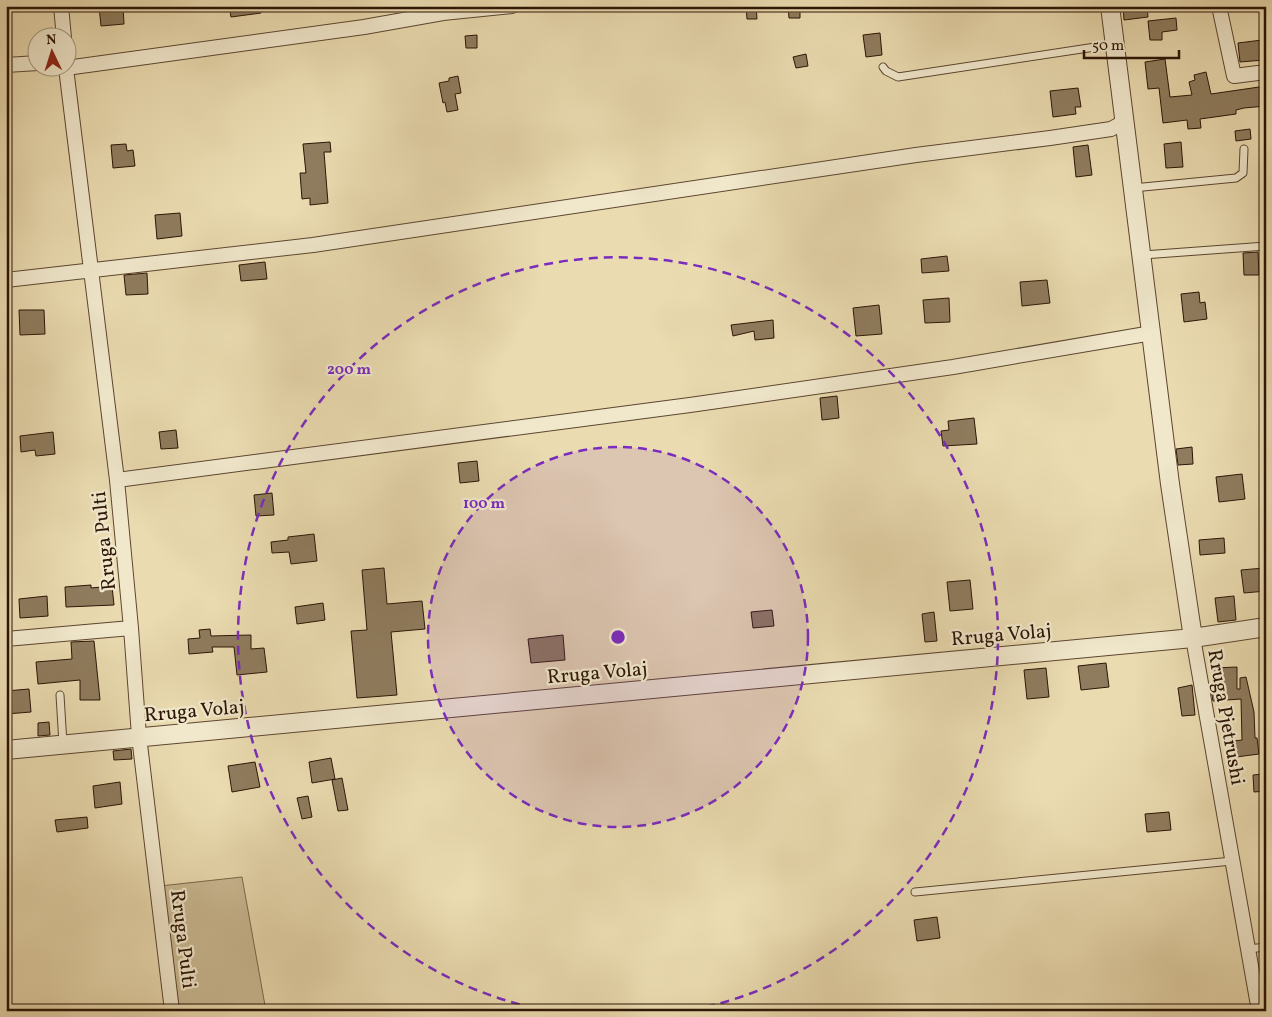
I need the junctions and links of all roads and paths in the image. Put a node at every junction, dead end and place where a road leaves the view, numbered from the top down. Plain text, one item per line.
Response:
1 (61, 6) edge
2 (512, 6) edge
3 (1110, 6) edge
4 (1219, 6) edge
5 (490, 8) edge
6 (63, 28) edge
7 (1115, 44) junction
8 (28, 64) edge
9 (6, 65) edge
10 (78, 66) edge
11 (883, 67) dead end
12 (1266, 72) edge
13 (67, 78) edge
14 (1124, 122) junction
15 (1244, 149) dead end
16 (1132, 188) junction
17 (1266, 246) edge
18 (1142, 255) junction
19 (91, 272) junction
20 (6, 280) edge
21 (1152, 333) junction
22 (117, 480) junction
23 (1266, 627) edge
24 (131, 628) junction
25 (1193, 638) junction
26 (6, 639) edge
27 (60, 695) dead end
28 (139, 736) junction
29 (63, 744) junction
30 (6, 750) edge
31 (1232, 861) junction
32 (915, 892) dead end
33 (1266, 947) edge
34 (1247, 950) junction
35 (172, 1011) edge
36 (1258, 1011) edge

1 - 6 street
2 - 5 street
3 - 7 street
4 - 12 street
5 - 10 street
7 - 11 lane
7 - 14 street
8 - 9 street
13 - 19 street, Rruga Pulti
14 - 16 street
14 - 19 street
15 - 16 lane
16 - 18 street
17 - 18 lane
18 - 21 street
19 - 20 street
19 - 22 street, Rruga Pulti
21 - 22 street
21 - 25 street
22 - 24 street, Rruga Pulti
23 - 25 street, Rruga Volaj
24 - 26 street
24 - 28 street, Rruga Pulti
25 - 28 street, Rruga Volaj
25 - 31 street, Rruga Pjetrushi
27 - 29 lane
28 - 29 street, Rruga Volaj
28 - 35 street, Rruga Pulti
29 - 30 street, Rruga Volaj
31 - 32 lane
31 - 34 street, Rruga Pjetrushi
33 - 34 lane
34 - 36 street, Rruga Pjetrushi

